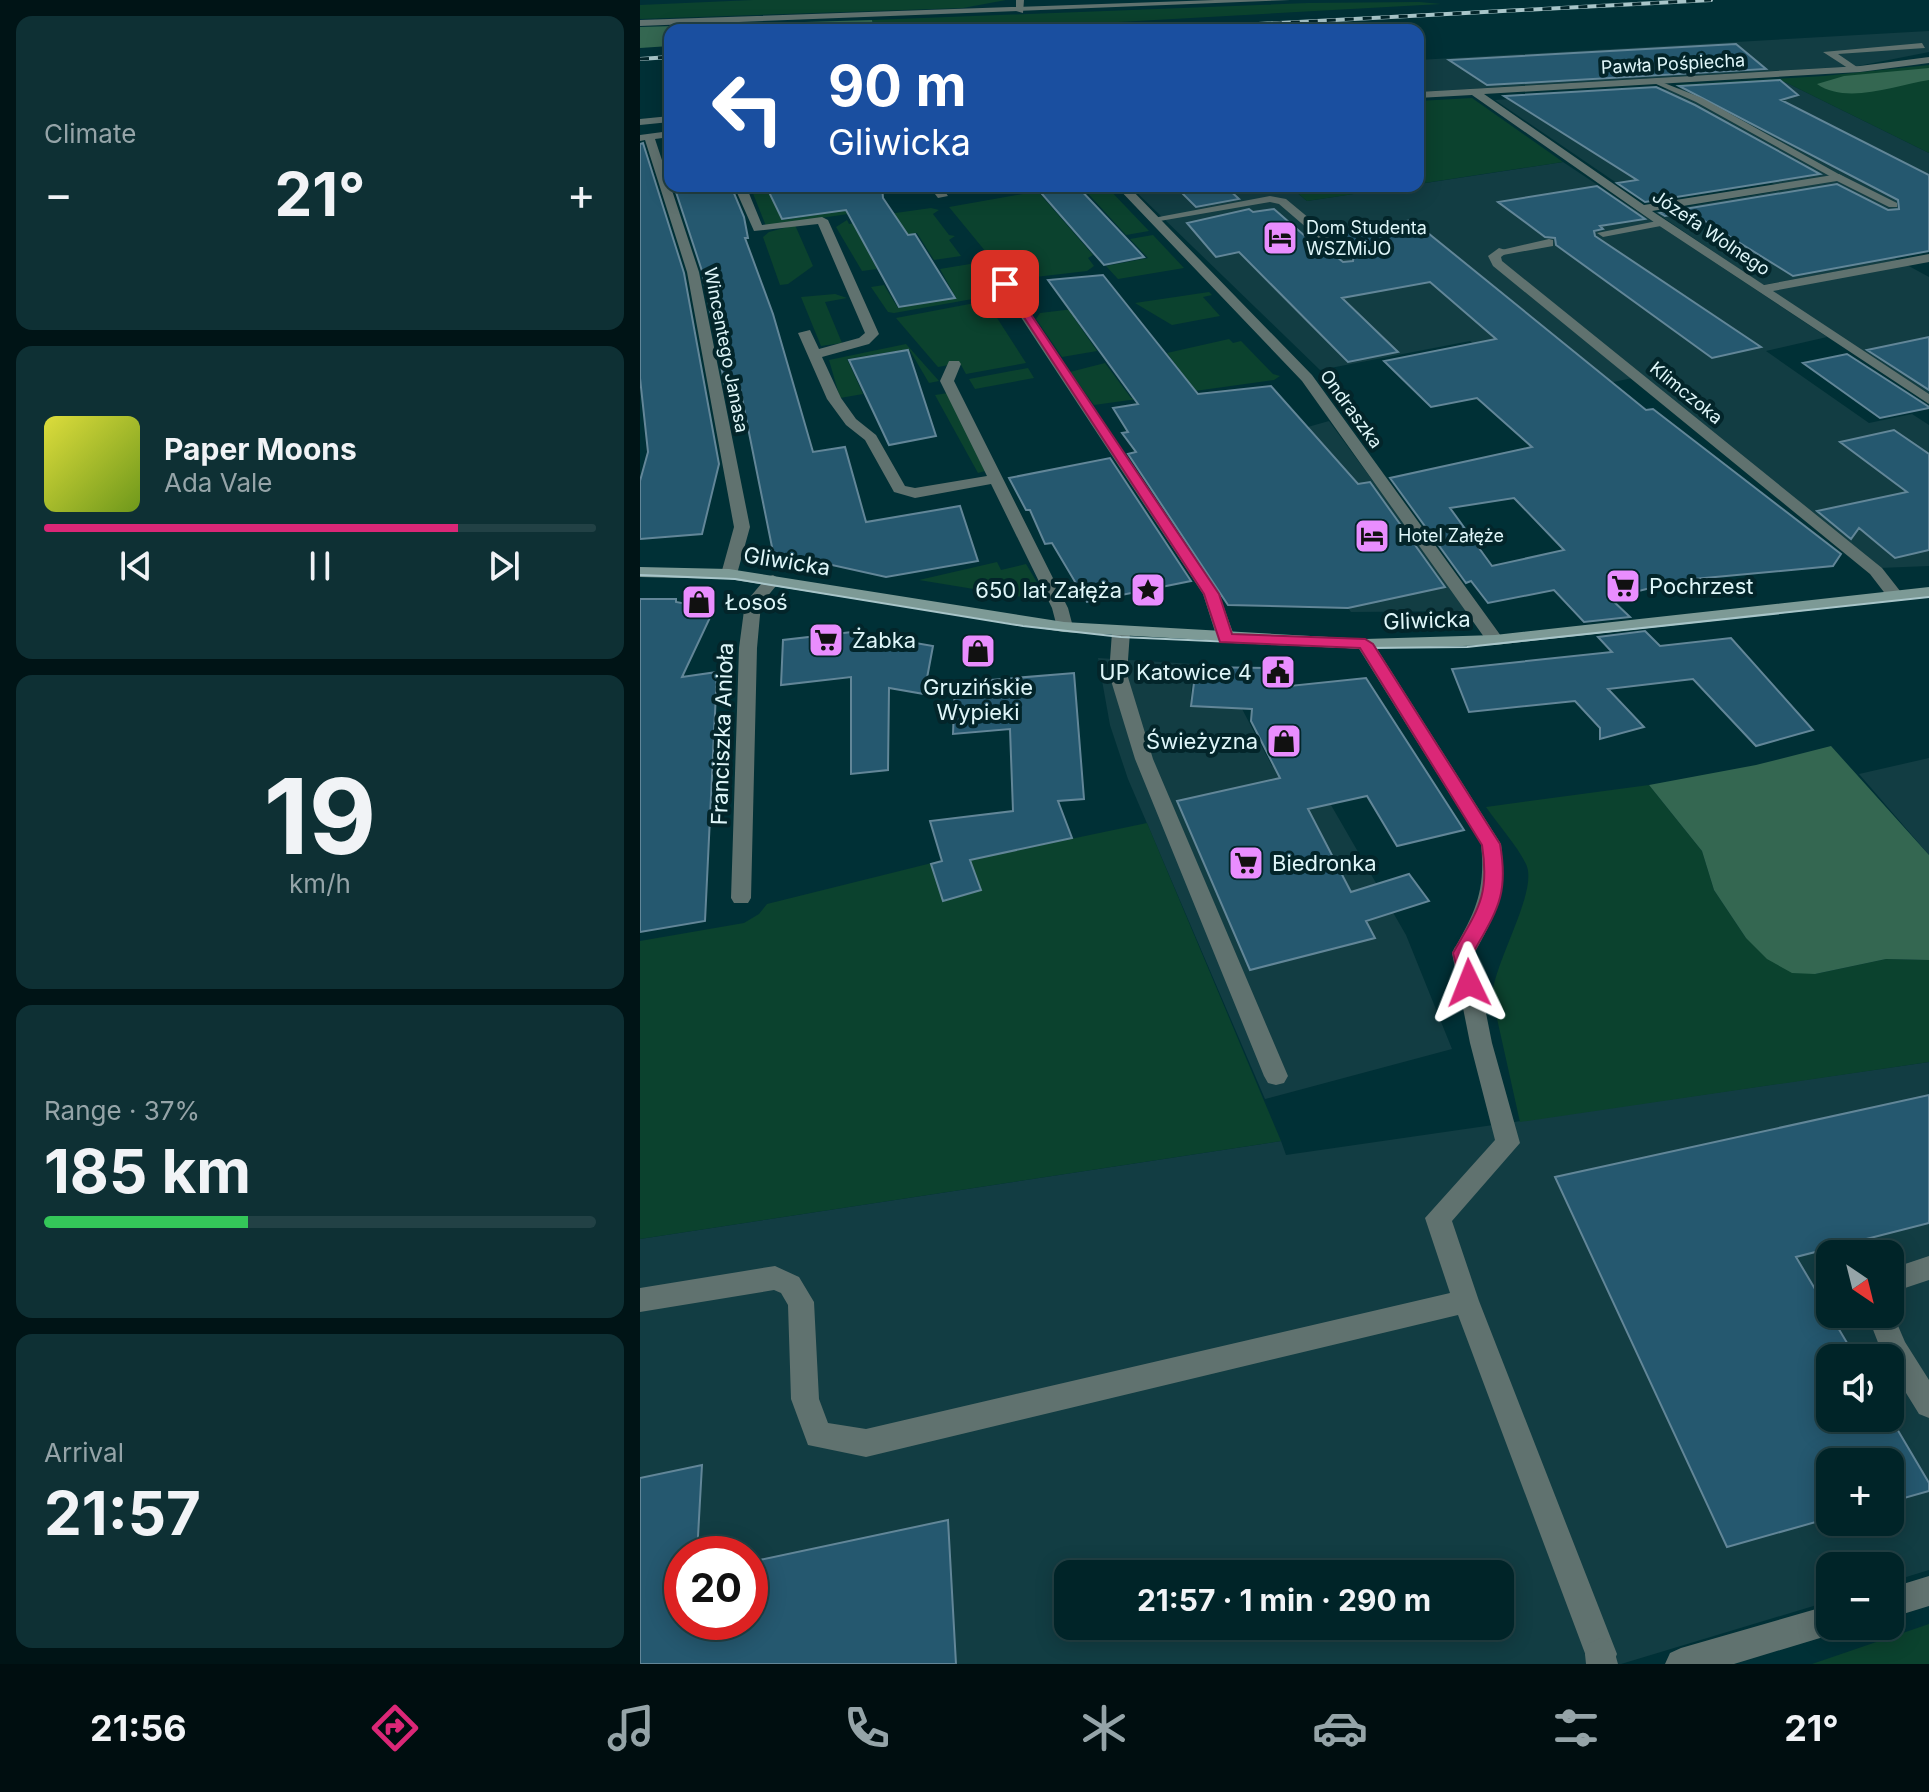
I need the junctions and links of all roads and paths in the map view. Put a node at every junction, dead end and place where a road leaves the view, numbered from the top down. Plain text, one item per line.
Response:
1 (1020, 0) edge
2 (1286, 0) edge
3 (1020, 11) junction
4 (640, 23) edge
5 (1922, 46) dead end
6 (1929, 60) edge
7 (1854, 69) junction
8 (1657, 81) junction
9 (1475, 92) junction
10 (1424, 95) edge
11 (664, 120) edge
12 (640, 122) edge
13 (664, 135) edge
14 (644, 137) edge
15 (1839, 177) junction
16 (664, 179) edge
17 (669, 192) edge
18 (743, 192) edge
19 (1128, 192) edge
20 (1893, 205) dead end
21 (1642, 209) junction
22 (1154, 219) junction
23 (1662, 223) junction
24 (1603, 233) dead end
25 (1549, 243) dead end
26 (1347, 256) dead end
27 (1929, 258) edge
28 (1005, 284) dead end
29 (1762, 289) junction
30 (805, 333) dead end
31 (814, 355) junction
32 (954, 364) dead end
33 (1929, 400) edge
34 (995, 479) junction
35 (640, 572) edge
36 (729, 574) junction
37 (773, 580) junction
38 (1929, 592) edge
39 (1896, 596) junction
40 (1064, 627) junction
41 (1121, 632) junction
42 (1226, 638) junction
43 (1495, 640) junction
44 (1365, 644) junction
45 (741, 898) dead end
46 (1276, 1076) dead end
47 (1929, 1268) edge
48 (1904, 1276) edge
49 (640, 1300) edge
50 (1466, 1301) junction
51 (1886, 1328) edge
52 (1929, 1405) edge
53 (1929, 1591) edge
54 (1904, 1599) edge
55 (1816, 1624) edge
56 (1602, 1659) edge
57 (1681, 1664) edge

1 - 3 street
2 - 3 street
3 - 4 street
5 - 7 street
6 - 7 street, Pawła Pośpiecha
7 - 8 street, Pawła Pośpiecha
8 - 9 street, Pawła Pośpiecha
8 - 15 street
9 - 10 street, Pawła Pośpiecha
9 - 21 street, Józefa Wolnego
11 - 12 street
13 - 14 street
14 - 16 street, Wincentego Janasa
15 - 20 street
15 - 21 street
17 - 36 street, Wincentego Janasa
18 - 31 street
19 - 22 street, Ondraszka
21 - 23 street, Józefa Wolnego
22 - 26 street
22 - 43 street, Ondraszka
23 - 24 street
23 - 29 street, Józefa Wolnego
25 - 39 street, Klimczoka
27 - 29 street
28 - 42 street
29 - 33 street, Józefa Wolnego
30 - 31 street
31 - 34 street
32 - 34 street
34 - 40 street
35 - 36 street, Gliwicka
36 - 37 street, Gliwicka
37 - 40 street, Gliwicka
37 - 45 street, Franciszka Anioła
38 - 39 street, Gliwicka
39 - 43 street, Gliwicka
40 - 41 street, Gliwicka
41 - 42 street, Gliwicka
41 - 46 street
42 - 44 street, Gliwicka
43 - 44 street, Gliwicka
44 - 50 street
47 - 48 street
49 - 50 street
50 - 56 street
51 - 52 street
53 - 54 street
55 - 57 street

